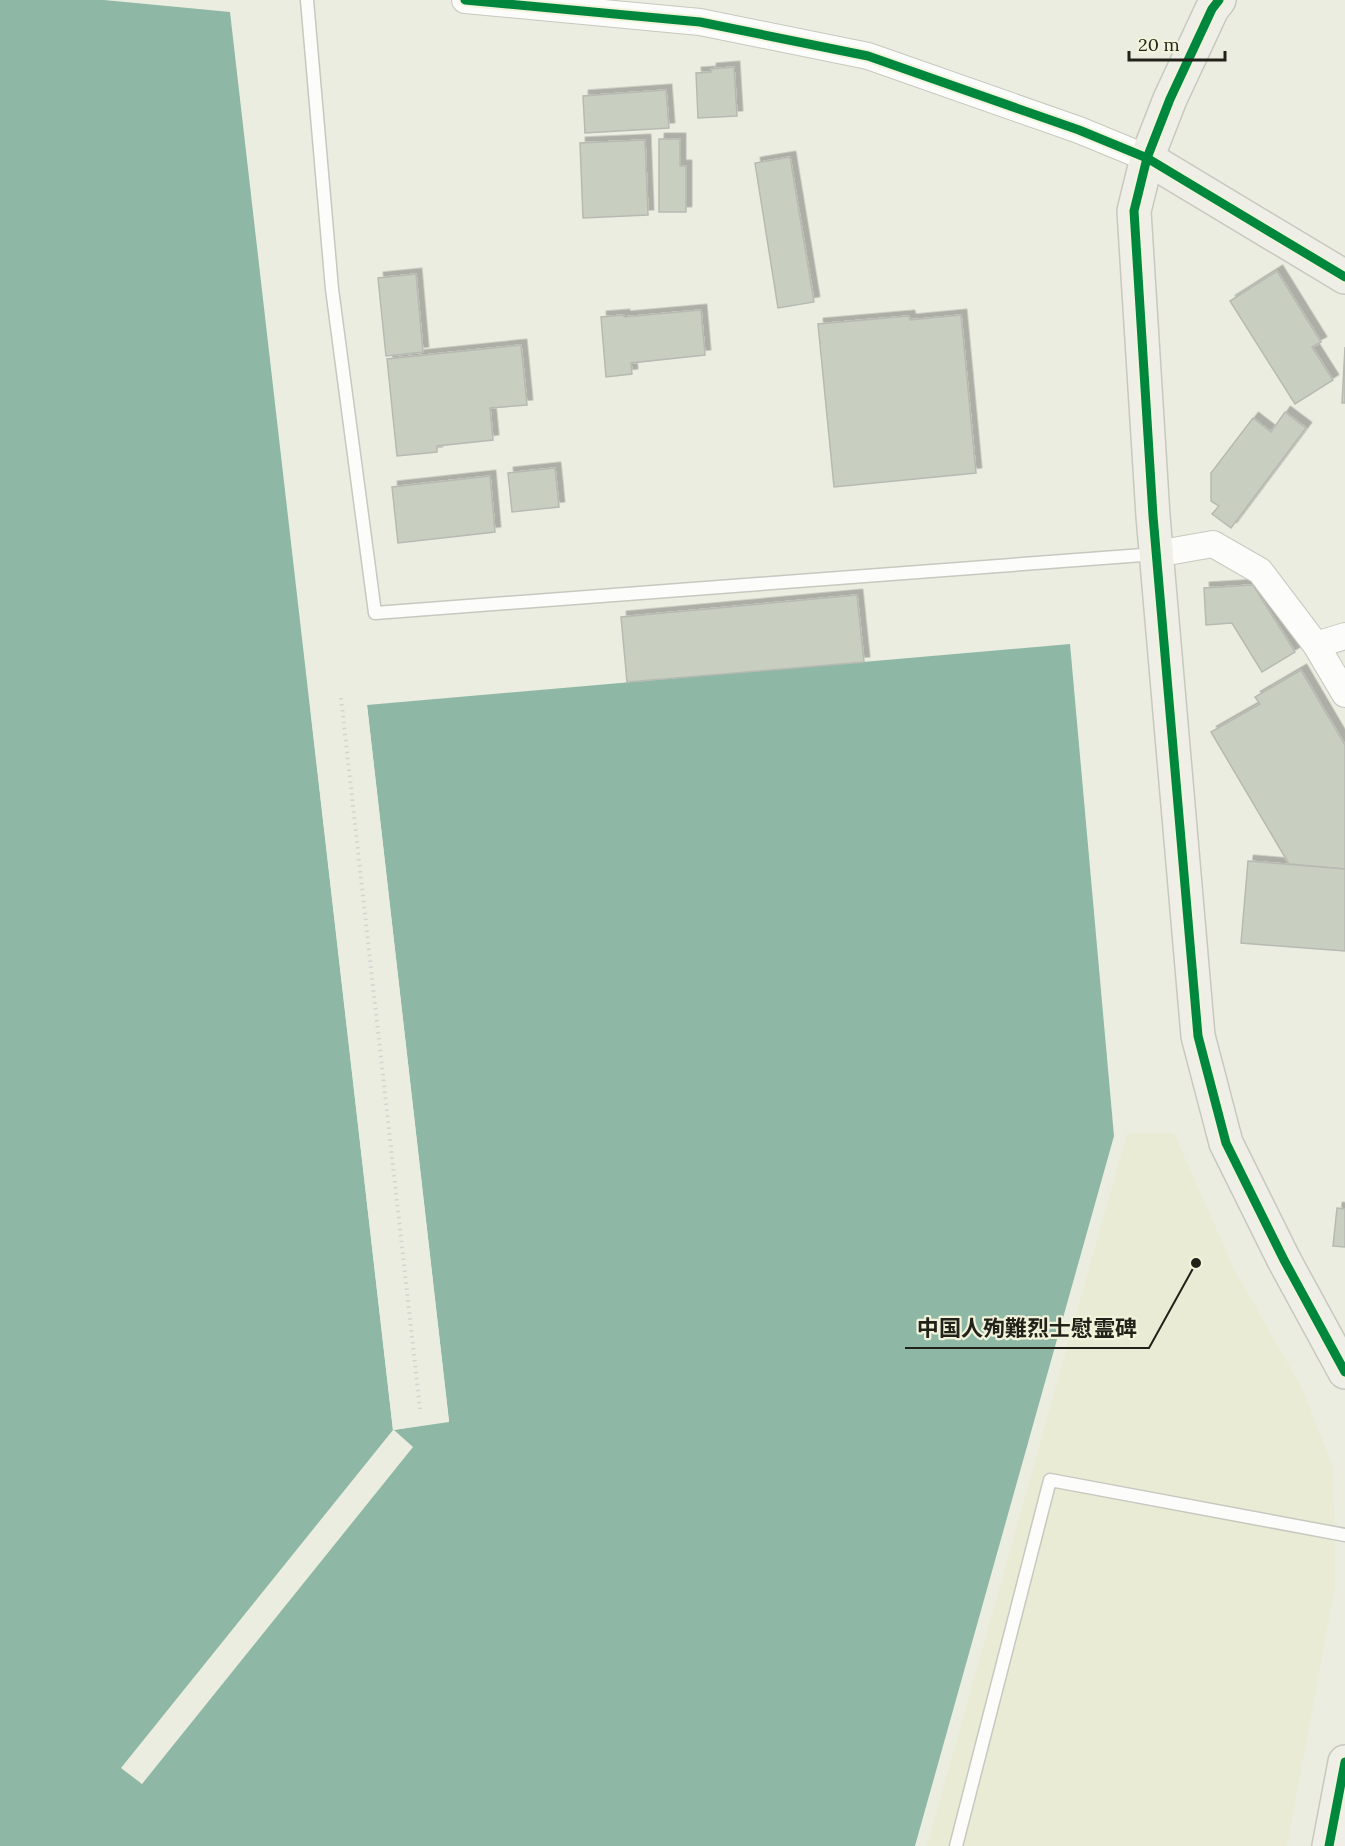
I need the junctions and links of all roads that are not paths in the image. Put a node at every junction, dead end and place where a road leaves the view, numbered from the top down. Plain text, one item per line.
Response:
1 (308, 0) edge
2 (465, 0) edge
3 (1219, 0) edge
4 (1147, 158) junction
5 (1345, 277) edge
6 (1156, 554) junction
7 (1345, 636) edge
8 (1316, 645) junction
9 (1345, 694) edge
10 (1345, 1372) edge
11 (1345, 1534) edge
12 (1345, 1762) edge
13 (956, 1846) edge
14 (1329, 1846) edge

1 - 6 lane
2 - 4 street
3 - 4 street
4 - 5 street
4 - 6 street
6 - 8 street
6 - 10 street
7 - 8 street
8 - 9 street
11 - 13 lane
12 - 14 street

